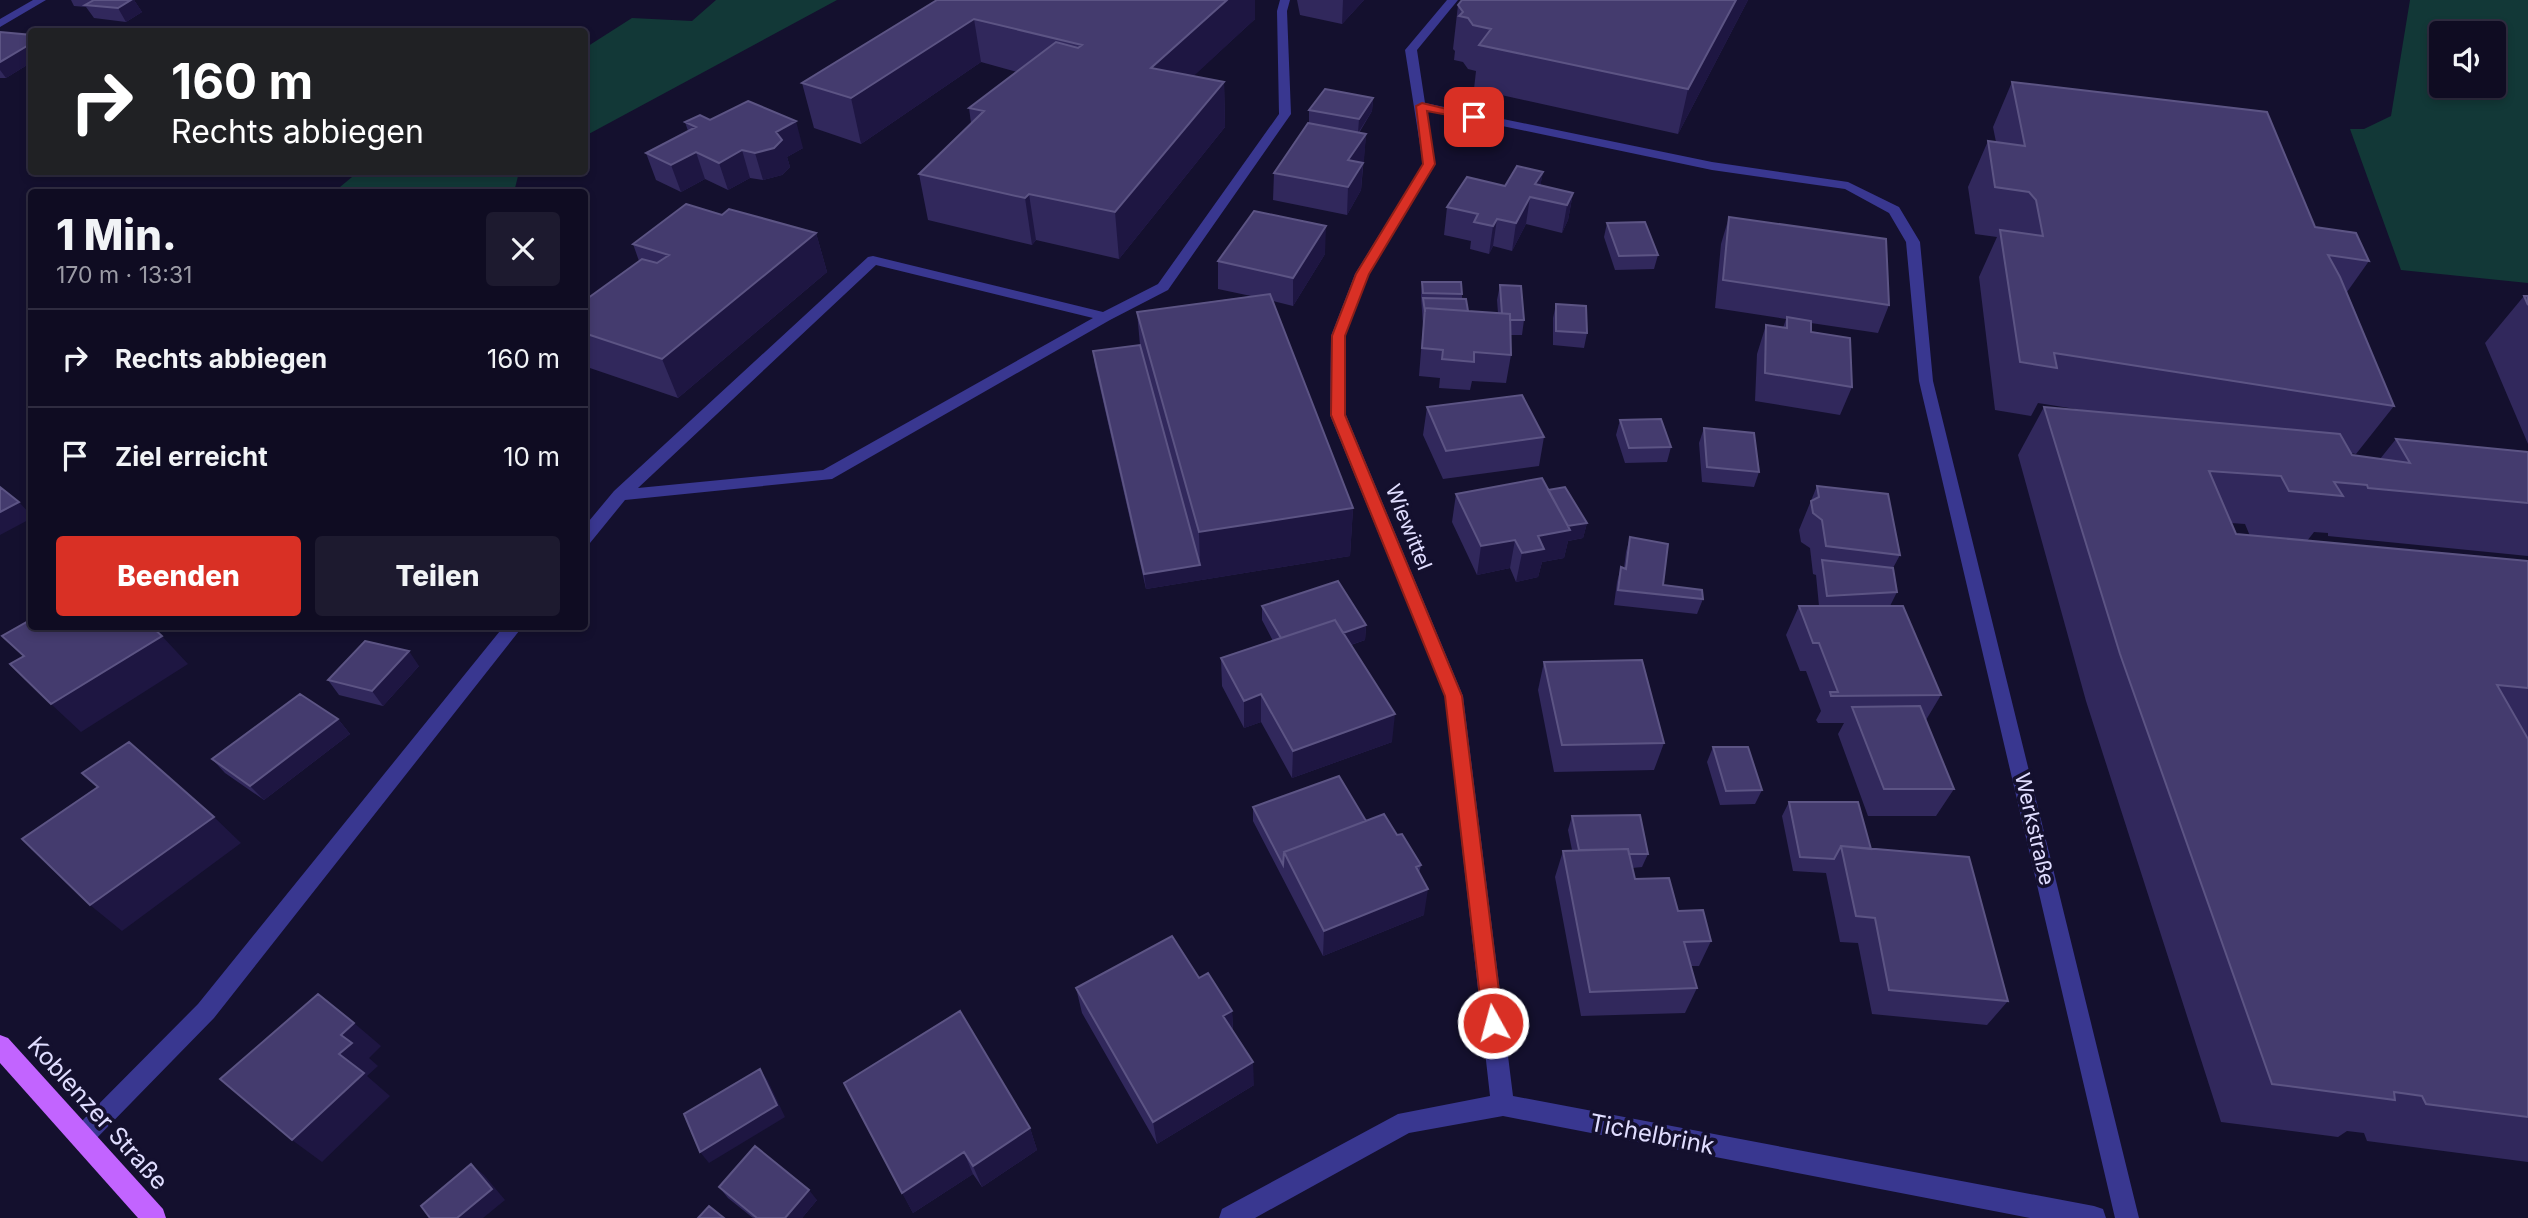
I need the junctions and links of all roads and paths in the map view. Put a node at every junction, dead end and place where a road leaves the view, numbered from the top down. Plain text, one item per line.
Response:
1 (41, 0) edge
2 (1285, 0) edge
3 (1453, 0) edge
4 (0, 24) edge
5 (1422, 106) junction
6 (1105, 317) junction
7 (620, 495) junction
8 (588, 534) edge
9 (511, 630) edge
10 (0, 1045) edge
11 (1503, 1105) junction
12 (82, 1137) junction
13 (154, 1218) edge
14 (1231, 1218) edge
15 (2094, 1218) edge
16 (2127, 1218) edge

1 - 4 street
2 - 6 street
3 - 5 street, Wiewittel
5 - 11 street, Wiewittel
5 - 16 street, Werkstraße
6 - 7 street
6 - 7 street
7 - 8 street
9 - 12 street
10 - 12 main road, Koblenzer Straße
11 - 14 street, Tichelbrink
11 - 15 street, Tichelbrink
12 - 13 main road, Koblenzer Straße

